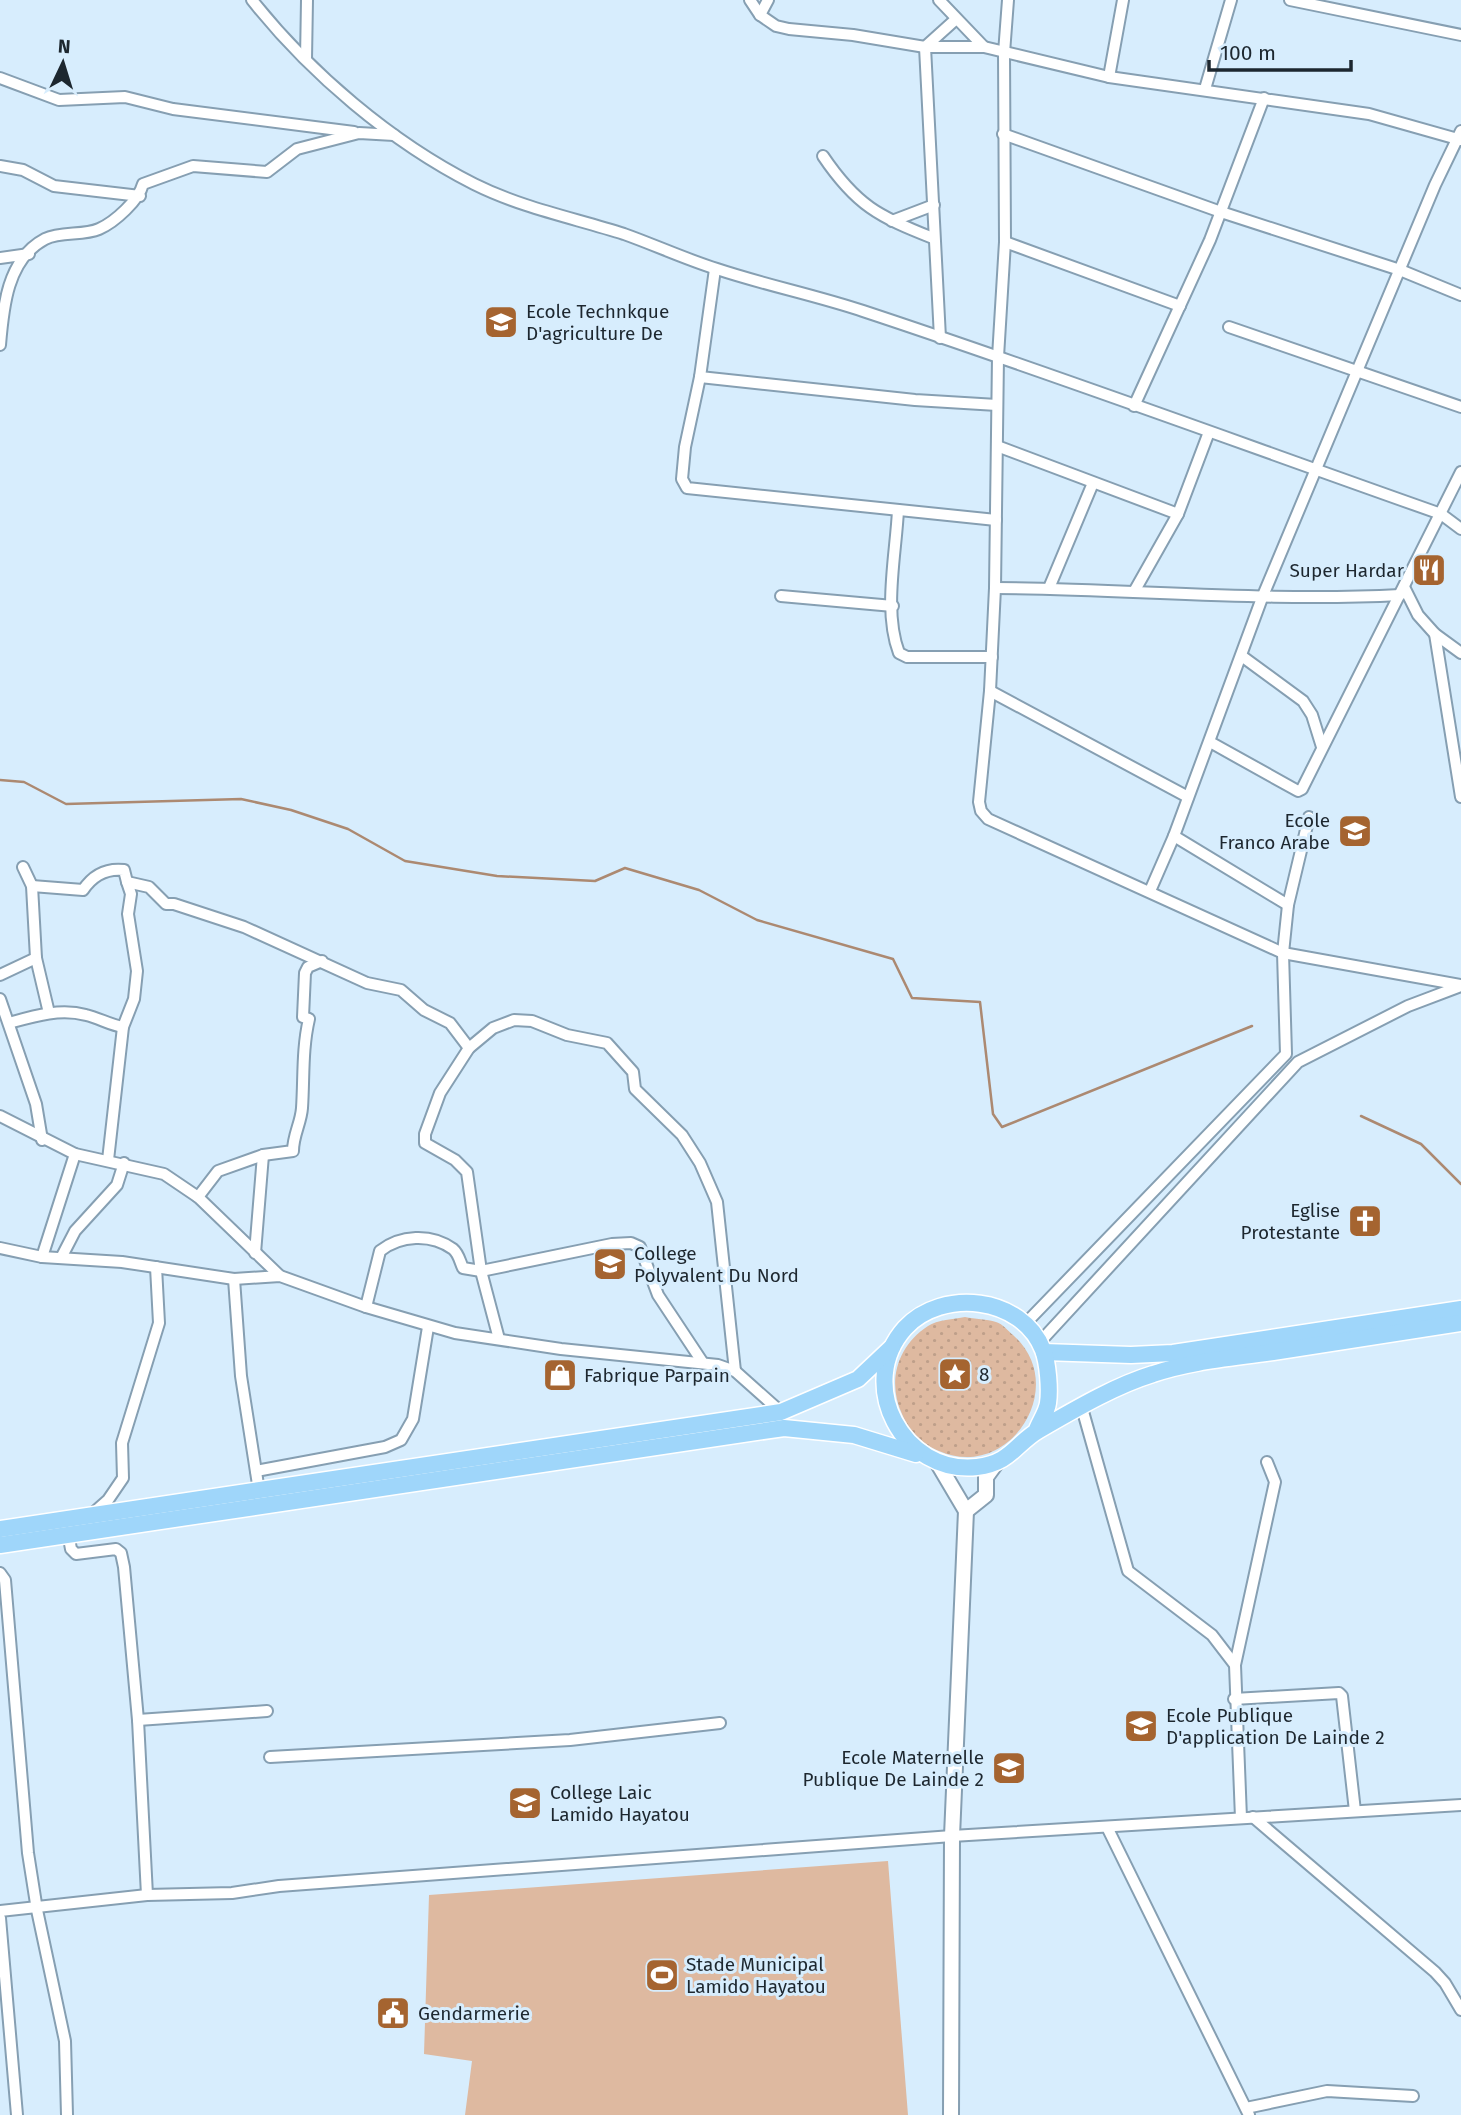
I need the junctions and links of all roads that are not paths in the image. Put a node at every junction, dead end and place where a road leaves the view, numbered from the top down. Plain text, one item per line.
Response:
1 (252, 0) edge
2 (307, 0) edge
3 (750, 0) edge
4 (768, 0) edge
5 (939, 0) edge
6 (1008, 0) edge
7 (1123, 0) edge
8 (1230, 0) edge
9 (1290, 0) edge
10 (760, 15) junction
11 (955, 20) junction
12 (1461, 35) edge
13 (925, 47) junction
14 (984, 47) junction
15 (1004, 53) junction
16 (306, 59) junction
17 (1109, 77) junction
18 (0, 78) edge
19 (1205, 89) junction
20 (1264, 99) junction
21 (359, 133) junction
22 (1003, 134) junction
23 (1460, 137) edge
24 (401, 138) junction
25 (823, 156) dead end
26 (0, 166) edge
27 (140, 196) junction
28 (934, 205) junction
29 (1221, 212) junction
30 (892, 221) junction
31 (933, 238) junction
32 (1004, 242) junction
33 (29, 254) junction
34 (0, 257) edge
35 (715, 269) junction
36 (1400, 270) junction
37 (1461, 295) edge
38 (1180, 306) junction
39 (1229, 327) dead end
40 (940, 338) junction
41 (0, 345) edge
42 (998, 358) junction
43 (1358, 372) junction
44 (700, 377) junction
45 (998, 405) junction
46 (1134, 405) junction
47 (1461, 407) edge
48 (1209, 432) junction
49 (997, 446) junction
50 (1318, 471) junction
51 (1461, 472) edge
52 (1093, 484) junction
53 (898, 510) junction
54 (1178, 514) junction
55 (1441, 514) junction
56 (996, 520) junction
57 (1461, 529) edge
58 (995, 588) junction
59 (1049, 588) junction
60 (1135, 590) junction
61 (1402, 591) junction
62 (780, 596) dead end
63 (1262, 598) junction
64 (893, 606) junction
65 (1435, 634) junction
66 (1461, 653) edge
67 (992, 657) junction
68 (1243, 657) junction
69 (990, 691) junction
70 (1210, 742) junction
71 (1322, 747) junction
72 (1188, 797) junction
73 (1461, 797) edge
74 (1309, 817) dead end
75 (1174, 836) junction
76 (23, 867) dead end
77 (127, 882) junction
78 (32, 886) junction
79 (1150, 891) junction
80 (1287, 905) junction
81 (1283, 953) junction
82 (36, 958) junction
83 (322, 961) junction
84 (0, 975) edge
85 (1461, 985) edge
86 (0, 999) edge
87 (49, 1013) junction
88 (9, 1023) junction
89 (123, 1027) junction
90 (469, 1048) junction
91 (0, 1116) edge
92 (42, 1140) junction
93 (75, 1154) junction
94 (263, 1155) junction
95 (108, 1160) junction
96 (124, 1163) junction
97 (198, 1197) junction
98 (0, 1248) edge
99 (256, 1253) junction
100 (42, 1257) junction
101 (61, 1258) junction
102 (156, 1267) junction
103 (481, 1271) junction
104 (281, 1276) junction
105 (234, 1279) junction
106 (366, 1307) junction
107 (1461, 1309) edge
108 (1461, 1323) edge
109 (1024, 1324) junction
110 (428, 1327) junction
111 (499, 1339) junction
112 (892, 1347) junction
113 (1042, 1348) junction
114 (703, 1363) junction
115 (735, 1371) junction
116 (1082, 1408) junction
117 (781, 1412) junction
118 (1036, 1432) junction
119 (934, 1461) junction
120 (997, 1462) junction
121 (1267, 1462) dead end
122 (256, 1471) junction
123 (259, 1491) junction
124 (965, 1511) junction
125 (90, 1516) junction
126 (0, 1530) edge
127 (68, 1533) junction
128 (0, 1545) edge
129 (0, 1573) edge
130 (1235, 1665) junction
131 (1234, 1699) junction
132 (267, 1711) dead end
133 (138, 1720) junction
134 (720, 1723) dead end
135 (270, 1757) dead end
136 (1459, 1807) edge
137 (1355, 1811) junction
138 (1253, 1817) junction
139 (1241, 1818) junction
140 (1107, 1827) junction
141 (953, 1836) junction
142 (147, 1895) junction
143 (37, 1910) junction
144 (0, 1912) edge
145 (0, 1919) edge
146 (1461, 2010) edge
147 (1413, 2096) dead end
148 (1247, 2111) edge
149 (17, 2115) edge
150 (67, 2115) edge
151 (951, 2115) edge

1 - 16 street
2 - 16 street
3 - 10 street
4 - 10 street
5 - 11 street
6 - 15 street
7 - 17 street
8 - 19 street
9 - 12 street
10 - 13 street
11 - 13 street
11 - 14 street
13 - 14 street
13 - 28 street
14 - 15 street
15 - 17 street
15 - 22 street
16 - 24 street
17 - 19 street
18 - 21 street
19 - 20 street
20 - 23 street
20 - 29 street
21 - 24 street
21 - 27 street
22 - 29 street
22 - 32 street
23 - 36 street
24 - 35 street
25 - 30 street
26 - 27 street
27 - 33 street
28 - 30 street
28 - 31 street
29 - 36 street
29 - 38 street
30 - 31 street
31 - 40 street
32 - 38 street
32 - 42 street
33 - 34 street
33 - 41 street
35 - 40 street
35 - 44 street
36 - 37 street
36 - 43 street
38 - 46 street
39 - 43 street
40 - 42 street
42 - 45 street
42 - 46 street
43 - 47 street
43 - 50 street
44 - 45 street
44 - 53 street
45 - 49 street
46 - 48 street
48 - 50 street
48 - 54 street
49 - 52 street
49 - 56 street
50 - 55 street
50 - 63 street
51 - 55 street
52 - 54 street
52 - 59 street
53 - 56 street
53 - 64 street
54 - 60 street
55 - 57 street
55 - 61 street
56 - 58 street
58 - 59 street
58 - 67 street
59 - 60 street
60 - 63 street
61 - 63 street
61 - 65 street
61 - 71 street
62 - 64 street
63 - 68 street
64 - 67 street
65 - 66 street
65 - 73 street
67 - 69 street
68 - 70 street
68 - 71 street
69 - 72 street
69 - 79 street
70 - 71 street
70 - 72 street
72 - 75 street
74 - 80 street
75 - 79 street
75 - 80 street
76 - 78 street
77 - 78 street
77 - 83 street
77 - 89 street
78 - 82 street
79 - 81 street
80 - 81 street
81 - 85 street
81 - 109 street
82 - 84 street
82 - 87 street
83 - 90 street
83 - 94 street
85 - 113 street
86 - 88 street
87 - 88 street
87 - 89 street
88 - 92 street
89 - 95 street
90 - 103 street
90 - 115 street
91 - 92 street
92 - 93 street
93 - 95 street
93 - 100 street
94 - 97 street
94 - 99 street
95 - 96 street
96 - 97 street
96 - 101 street
97 - 99 street
98 - 100 street
99 - 104 street
100 - 101 street
101 - 102 street
102 - 105 street
102 - 125 street
103 - 106 street
103 - 111 street
103 - 114 street
104 - 105 street
104 - 106 street
105 - 122 street
106 - 110 street
107 - 113 main road
108 - 116 main road
109 - 112 main road
109 - 113 main road
110 - 111 street
110 - 122 street
111 - 114 street
112 - 117 main road
112 - 119 main road
113 - 118 main road
114 - 115 street
115 - 117 street
116 - 118 main road
116 - 130 street
117 - 123 main road
118 - 120 main road
119 - 120 main road
119 - 124 street
119 - 127 main road
120 - 124 street
121 - 130 street
122 - 123 street
123 - 125 main road
124 - 141 street
125 - 126 main road
127 - 128 main road
127 - 133 street
129 - 143 street
130 - 131 street
131 - 137 street
131 - 139 street
132 - 133 street
133 - 142 street
134 - 135 street
136 - 137 street
137 - 138 street
138 - 139 street
138 - 146 street
139 - 140 street
140 - 141 street
140 - 148 street
141 - 142 street
141 - 151 street
142 - 143 street
143 - 144 street
143 - 150 street
145 - 149 street
147 - 148 street

